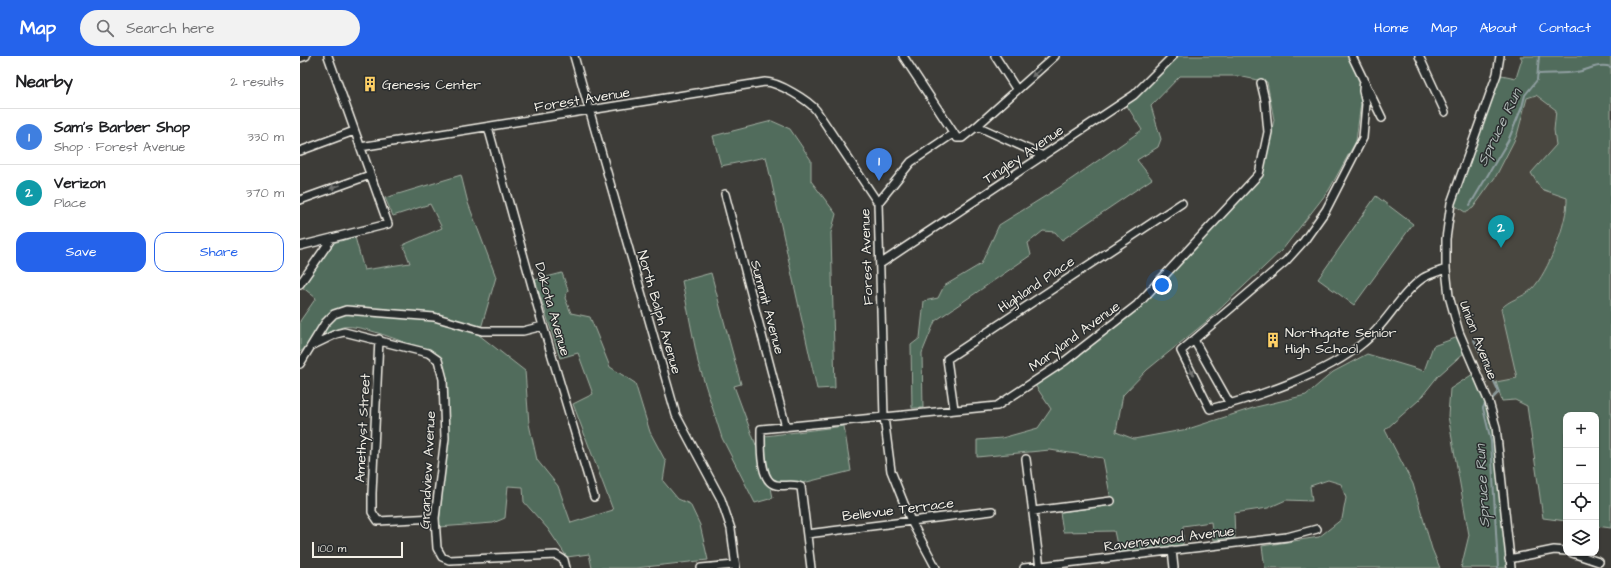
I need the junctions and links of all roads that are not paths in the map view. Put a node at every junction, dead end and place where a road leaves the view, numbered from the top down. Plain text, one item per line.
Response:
1 (306, 56) edge
2 (328, 56) edge
3 (574, 56) edge
4 (904, 56) edge
5 (995, 56) edge
6 (1055, 56) edge
7 (1173, 56) edge
8 (1352, 56) edge
9 (1419, 56) edge
10 (1500, 56) edge
11 (300, 58) edge
12 (1364, 79) junction
13 (1261, 83) dead end
14 (1017, 90) junction
15 (589, 111) junction
16 (1445, 112) dead end
17 (1382, 118) dead end
18 (977, 126) junction
19 (488, 127) junction
20 (354, 130) junction
21 (954, 133) junction
22 (360, 147) junction
23 (300, 151) edge
24 (1043, 156) junction
25 (370, 175) junction
26 (725, 194) dead end
27 (300, 200) edge
28 (1182, 202) dead end
29 (878, 203) junction
30 (332, 238) junction
31 (300, 246) edge
32 (880, 264) junction
33 (1446, 270) junction
34 (300, 284) edge
35 (544, 326) junction
36 (379, 339) junction
37 (1194, 340) junction
38 (311, 346) junction
39 (300, 364) edge
40 (1230, 404) junction
41 (954, 409) junction
42 (884, 416) junction
43 (786, 427) junction
44 (1026, 458) dead end
45 (594, 497) dead end
46 (1112, 501) dead end
47 (992, 511) dead end
48 (1034, 511) junction
49 (435, 518) junction
50 (911, 521) junction
51 (1317, 529) dead end
52 (807, 534) junction
53 (1172, 550) junction
54 (1563, 551) edge
55 (1581, 556) edge
56 (1509, 559) junction
57 (1599, 562) dead end
58 (735, 566) edge
59 (1040, 567) edge
60 (566, 568) edge
61 (701, 568) edge
62 (810, 568) edge
63 (936, 568) edge
64 (1024, 568) edge
65 (1174, 568) edge
66 (1511, 568) edge

1 - 11 street
2 - 20 street
3 - 15 street, North Balph Avenue
4 - 21 street
5 - 14 street
6 -> 14 street
7 - 24 street, Tingley Avenue
8 - 12 street
9 - 16 street
10 - 33 street, Union Avenue
12 - 17 street
12 - 37 street
13 - 41 street, Maryland Avenue
14 - 18 street
15 - 19 street, Forest Avenue
15 - 29 street, Forest Avenue
15 - 58 street, North Balph Avenue
18 - 21 street
18 - 24 street
19 - 22 street, Forest Avenue
19 - 35 street, Dakota Avenue
20 - 22 street
20 - 23 street
21 - 29 street
22 - 25 street
24 - 32 street, Tingley Avenue
25 -> 27 street
25 - 30 street
26 - 43 street, Summit Avenue
28 - 41 street, Highland Place
29 - 32 street, Forest Avenue
30 - 31 street
30 - 34 street
32 - 42 street, Forest Avenue
33 - 40 street
33 - 56 street, Union Avenue
35 - 38 street
35 - 45 street, Dakota Avenue
36 - 38 street
36 - 49 street, Grandview Avenue
36 - 49 street, Amethyst Street
37 - 40 street
37 -> 40 street
38 - 39 street
41 - 42 street, Maryland Avenue
42 - 43 street, Maryland Avenue
42 - 50 street, Forest Avenue
43 - 52 street, Maryland Avenue
44 - 48 street
46 - 48 street
47 - 50 street, Bellevue Terrace
48 - 59 street
49 - 60 street, Grandview Avenue
50 - 52 street, Bellevue Terrace
50 - 63 street, Forest Avenue
51 - 53 street, Ravenswood Avenue
52 - 62 street
53 - 59 street, Ravenswood Avenue
53 - 65 street
54 - 56 street
55 - 57 street
56 - 66 street, Union Avenue
58 - 61 street
59 - 64 street, Ravenswood Avenue

